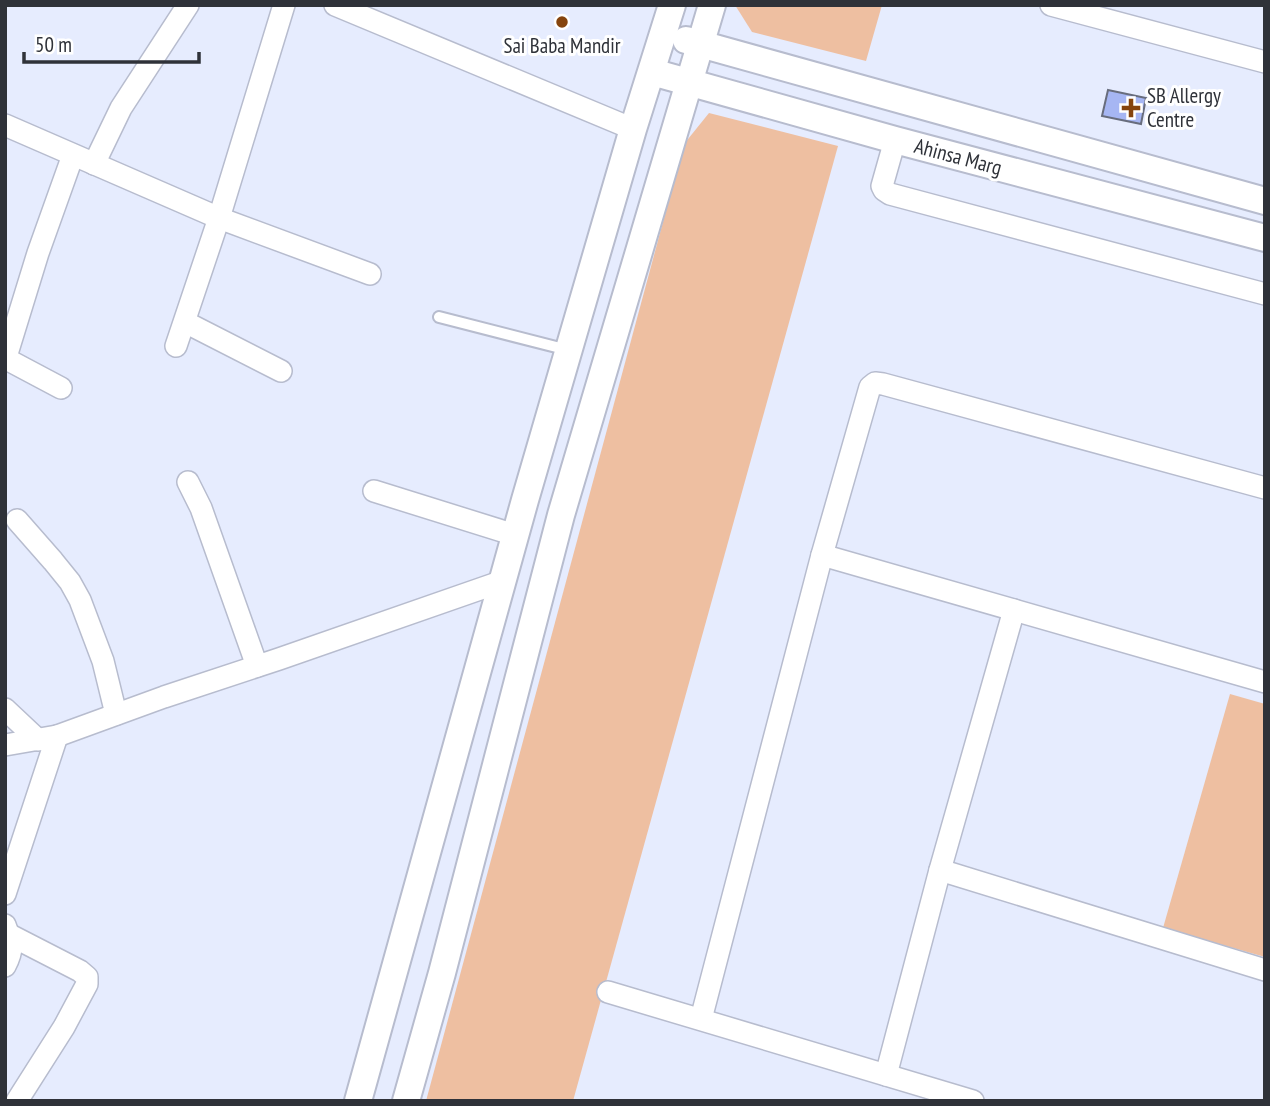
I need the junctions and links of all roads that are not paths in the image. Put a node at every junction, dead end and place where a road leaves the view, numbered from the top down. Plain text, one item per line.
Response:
1 (188, 5) edge
2 (284, 5) edge
3 (335, 5) edge
4 (672, 5) edge
5 (712, 5) edge
6 (1051, 5) edge
7 (664, 33) junction
8 (700, 44) junction
9 (1265, 62) edge
10 (652, 72) junction
11 (688, 83) junction
12 (5, 125) edge
13 (633, 129) junction
14 (895, 140) junction
15 (73, 155) junction
16 (94, 164) junction
17 (1265, 201) edge
18 (219, 218) junction
19 (1265, 238) edge
20 (370, 274) dead end
21 (1265, 294) edge
22 (439, 317) dead end
23 (185, 322) junction
24 (176, 346) dead end
25 (568, 350) junction
26 (5, 357) edge
27 (281, 371) dead end
28 (61, 388) dead end
29 (188, 482) dead end
30 (1265, 488) edge
31 (374, 491) dead end
32 (16, 520) dead end
33 (515, 535) junction
34 (822, 555) junction
35 (505, 572) junction
36 (545, 574) junction
37 (1014, 610) junction
38 (257, 666) junction
39 (1265, 682) edge
40 (5, 709) edge
41 (116, 714) junction
42 (48, 738) junction
43 (5, 745) edge
44 (940, 870) junction
45 (5, 894) edge
46 (7, 930) edge
47 (5, 966) edge
48 (1265, 970) edge
49 (608, 992) dead end
50 (701, 1019) junction
51 (886, 1075) junction
52 (18, 1101) edge
53 (358, 1101) edge
54 (407, 1101) edge
55 (973, 1101) edge

1 - 16 street
2 - 18 street
3 - 13 street
4 - 7 street
5 - 8 street
6 - 9 street
7 - 8 street, Ahinsa Marg
7 - 10 street
8 - 11 street
8 - 17 street, Ahinsa Marg
10 - 11 street, Ahinsa Marg
10 - 13 street
11 - 14 street, Ahinsa Marg
11 - 36 street
12 - 15 street
13 - 25 street
14 - 19 street, Ahinsa Marg
14 - 21 street
15 - 16 street
15 - 26 street
16 - 18 street
18 - 20 street
18 - 23 street
22 - 25 lane
23 - 24 street
23 - 27 street
25 - 33 street
26 - 28 street
29 - 38 street
30 - 34 street
31 - 33 street
32 - 41 street
33 - 35 street
34 - 37 street
34 - 50 street
35 - 36 street
35 - 38 street
35 - 53 street
36 - 54 street
37 - 39 street
37 - 44 street
38 - 41 street
40 - 42 street
41 - 42 street
42 - 43 street
42 - 45 street
44 - 48 street
44 - 51 street
46 - 47 street
46 - 52 street
49 - 50 street
50 - 51 street
51 - 55 street

